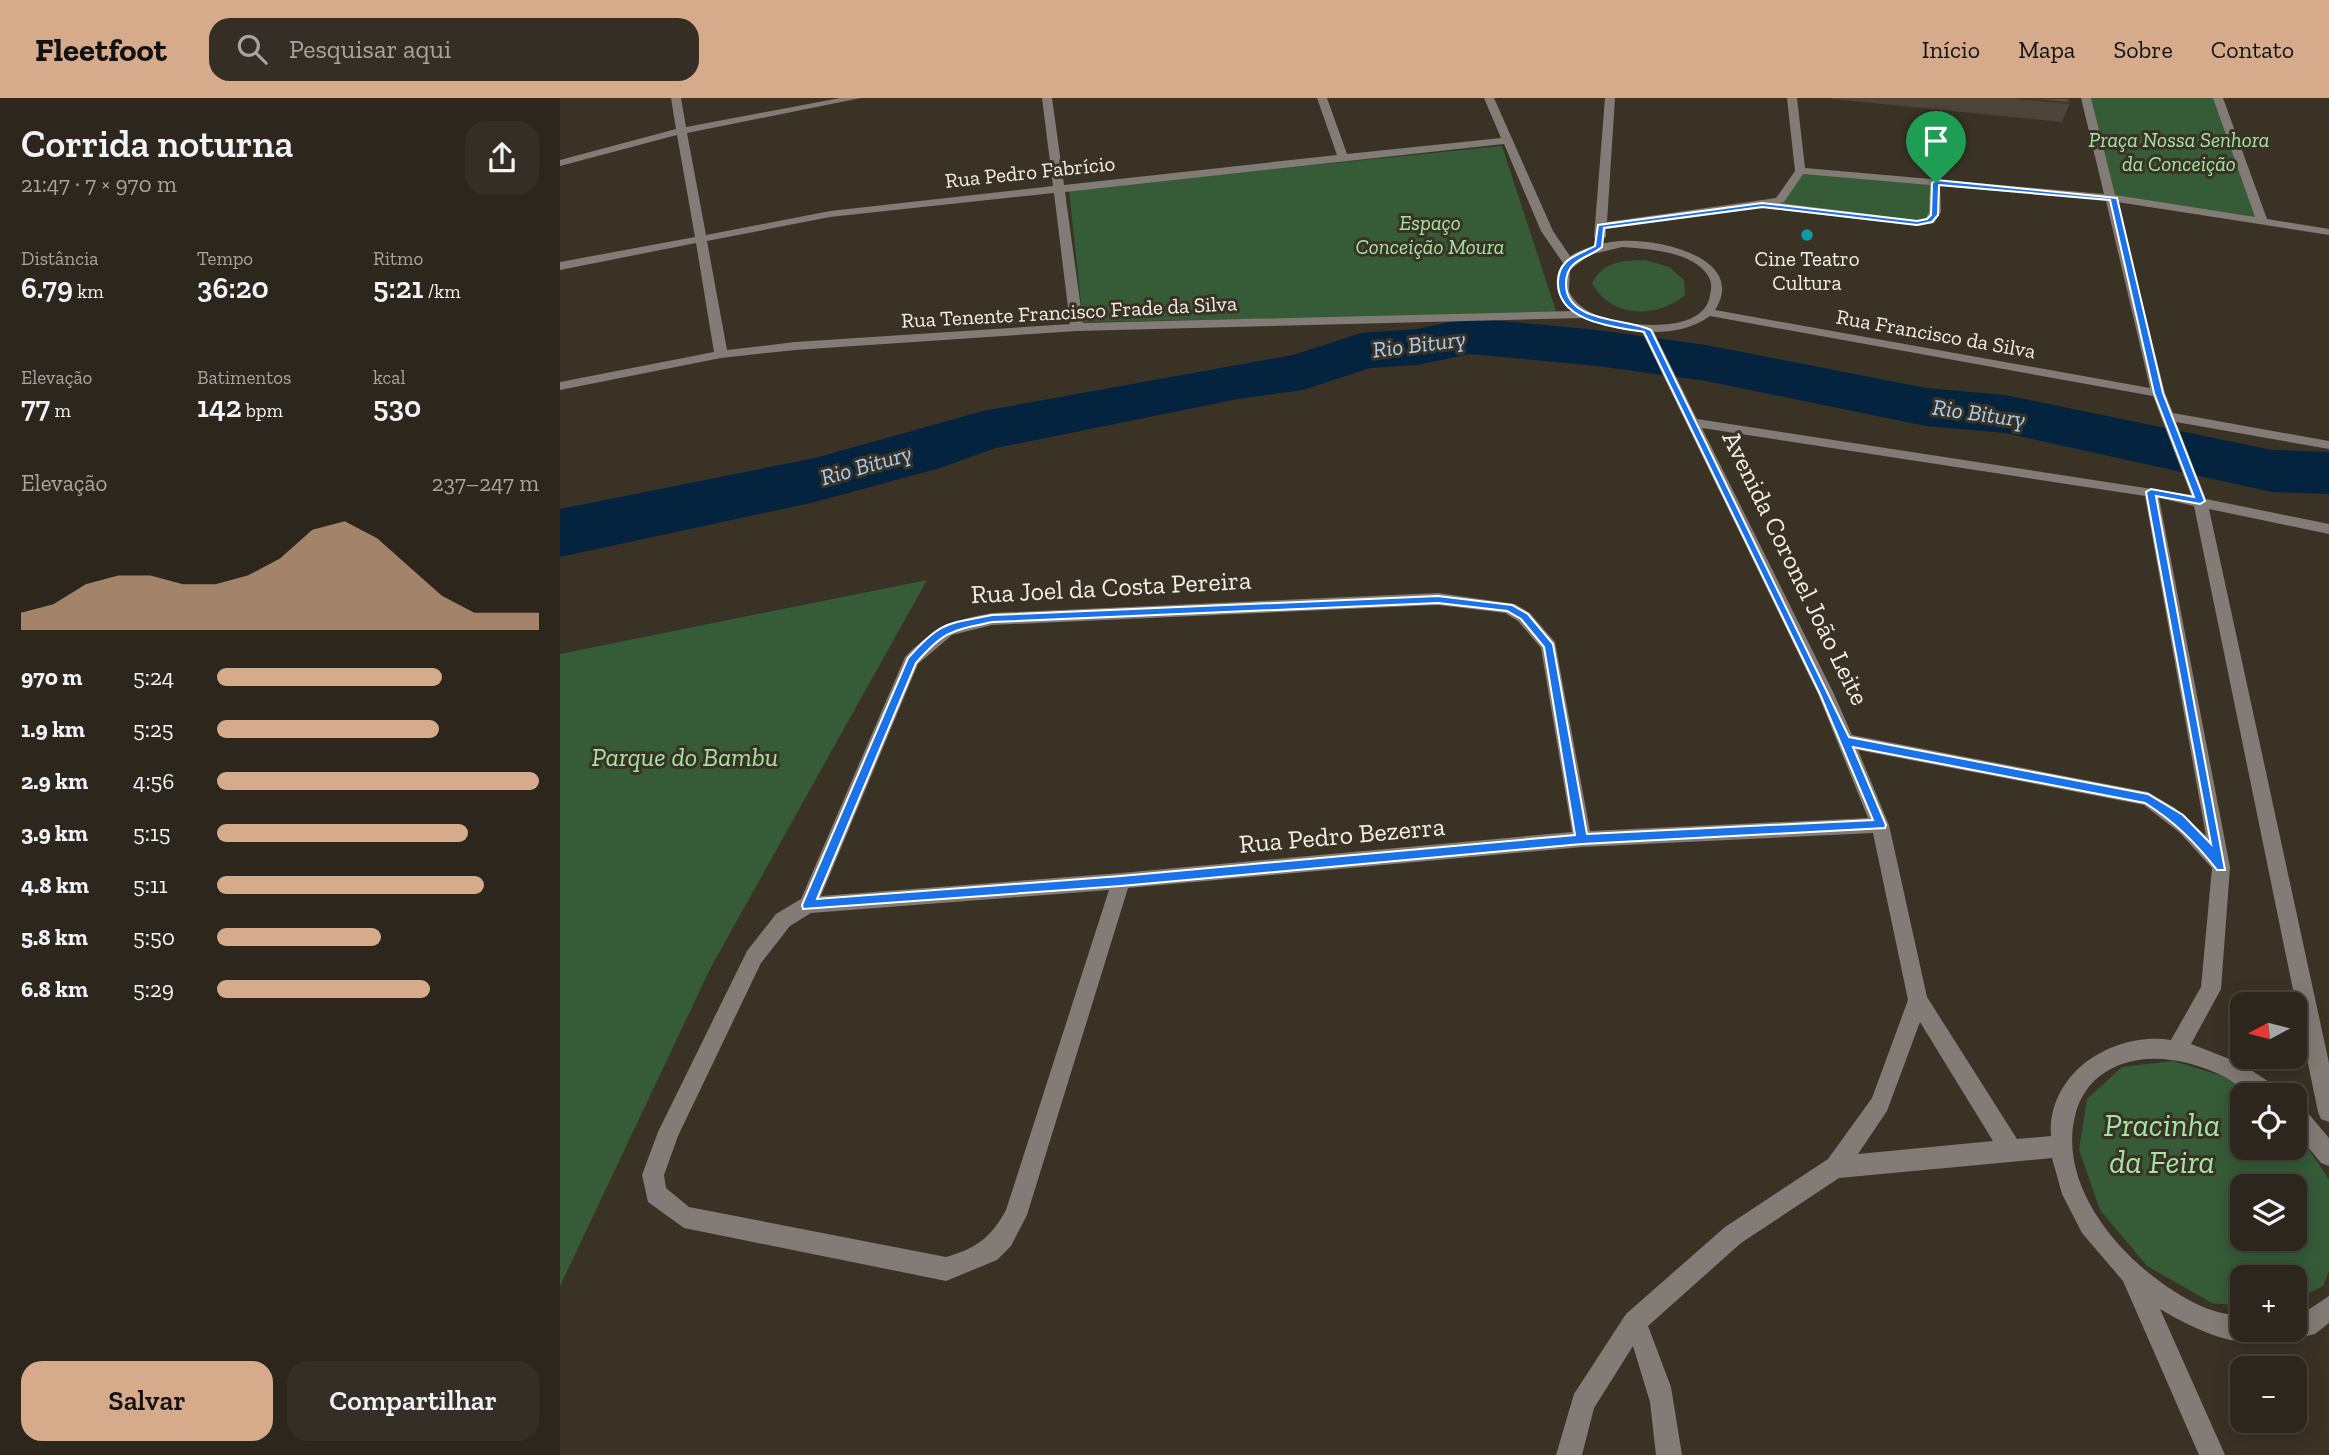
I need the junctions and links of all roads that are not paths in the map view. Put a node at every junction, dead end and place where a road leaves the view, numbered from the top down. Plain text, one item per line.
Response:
1 (676, 98) edge
2 (856, 98) edge
3 (1047, 98) edge
4 (1322, 98) edge
5 (1489, 98) edge
6 (1610, 98) edge
7 (1793, 98) edge
8 (2086, 98) edge
9 (2218, 98) edge
10 (682, 131) junction
11 (1508, 140) junction
12 (1343, 157) junction
13 (560, 163) edge
14 (1800, 171) junction
15 (1936, 183) junction
16 (1059, 187) junction
17 (2113, 198) junction
18 (1762, 205) junction
19 (2262, 221) junction
20 (1601, 226) junction
21 (2329, 232) edge
22 (701, 238) junction
23 (1598, 247) junction
24 (1569, 263) junction
25 (560, 266) edge
26 (1706, 313) junction
27 (1584, 314) junction
28 (1077, 327) junction
29 (1647, 330) junction
30 (721, 354) junction
31 (560, 386) edge
32 (2158, 393) junction
33 (1692, 422) junction
34 (2171, 424) junction
35 (2329, 445) edge
36 (2151, 492) junction
37 (2200, 501) junction
38 (2329, 529) edge
39 (1845, 741) junction
40 (1881, 825) junction
41 (1582, 839) junction
42 (2221, 867) junction
43 (1121, 881) junction
44 (808, 905) junction
45 (1918, 1000) junction
46 (2176, 1050) junction
47 (2257, 1083) edge
48 (2329, 1112) edge
49 (2307, 1129) edge
50 (2061, 1146) junction
51 (2011, 1150) junction
52 (2329, 1155) edge
53 (1836, 1167) junction
54 (2134, 1278) junction
55 (2329, 1308) edge
56 (1634, 1322) junction
57 (2230, 1326) edge
58 (2307, 1326) edge
59 (1569, 1455) edge
60 (1669, 1455) edge
61 (2212, 1455) edge

1 - 10 street
2 - 10 street
3 - 16 street
4 - 12 street
5 - 11 street
6 - 20 street
7 - 14 street
8 - 17 street
9 - 19 street
10 - 13 street
10 - 22 street
11 - 12 street, Rua Pedro Fabrício
11 - 24 street
12 - 16 street, Rua Pedro Fabrício
14 - 15 street
14 - 18 street
15 - 17 street
15 - 18 street
16 - 22 street, Rua Pedro Fabrício
16 - 28 street
17 - 19 street
17 - 32 street
18 - 20 street
19 - 21 street
20 - 23 street
22 - 25 street, Rua Pedro Fabrício
22 - 30 street
23 - 24 street
23 - 26 street
24 - 27 street
26 - 29 street
26 - 32 street, Rua Francisco da Silva
27 - 28 street, Rua Tenente Francisco Frade da Silva
27 - 29 street
28 - 30 street, Rua Tenente Francisco Frade da Silva
29 - 33 street, Avenida Coronel João Leite
30 - 31 street, Rua Tenente Francisco Frade da Silva
32 - 34 street
33 - 36 street
33 - 39 street, Avenida Coronel João Leite
34 - 35 street
34 - 37 street
36 - 37 street
36 - 42 street
37 - 38 street
37 - 48 street
39 - 40 street, Avenida Coronel João Leite
39 - 42 street
40 - 41 street, Rua Pedro Bezerra
40 - 45 street, Avenida Coronel João Leite
41 - 43 street, Rua Pedro Bezerra
41 - 44 street, Rua Joel da Costa Pereira
42 - 46 street
43 - 44 street, Rua Pedro Bezerra
43 - 44 street
45 - 51 street, Avenida Coronel João Leite
45 - 53 street
46 - 47 street
46 - 50 street
49 - 52 street
50 - 51 street
50 - 54 street
51 - 53 street
53 - 56 street
54 - 57 street
54 - 61 street
55 - 58 street
56 - 59 street
56 - 60 street

